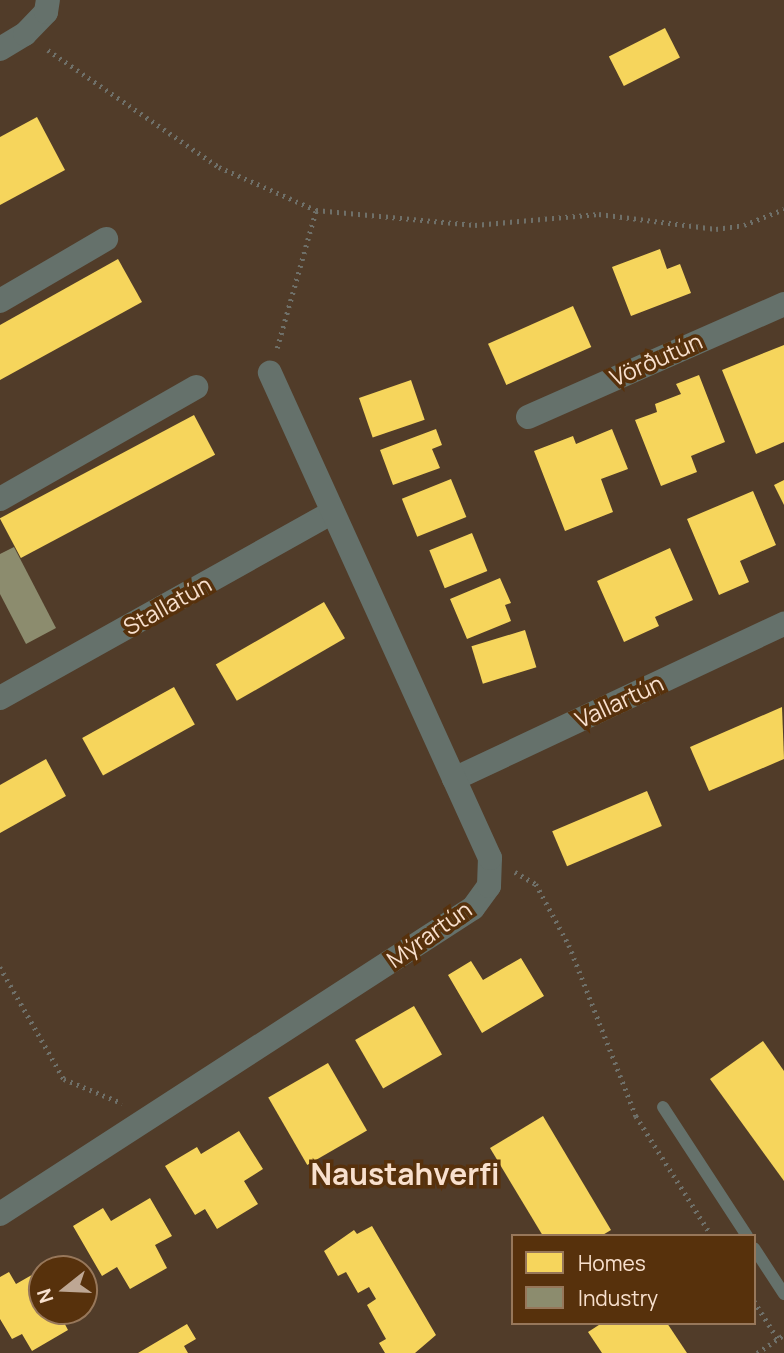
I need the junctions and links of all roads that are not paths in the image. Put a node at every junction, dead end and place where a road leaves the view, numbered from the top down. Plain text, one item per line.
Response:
1 (48, 0) edge
2 (0, 49) edge
3 (106, 239) dead end
4 (0, 301) edge
5 (784, 304) edge
6 (270, 373) road end
7 (196, 387) dead end
8 (528, 417) dead end
9 (0, 499) edge
10 (333, 512) junction
11 (784, 624) edge
12 (0, 698) edge
13 (454, 779) junction
14 (663, 1107) dead end
15 (0, 1214) edge
16 (746, 1234) edge
17 (756, 1251) edge
18 (784, 1294) edge

1 - 2 street
3 - 4 street
5 - 8 street, Vörðutún
6 - 10 street
7 - 9 street
10 - 12 street, Stallatún
10 - 13 street
11 - 13 street, Vallartún
13 - 15 street, Mýrartún
14 - 16 lane
17 - 18 lane

